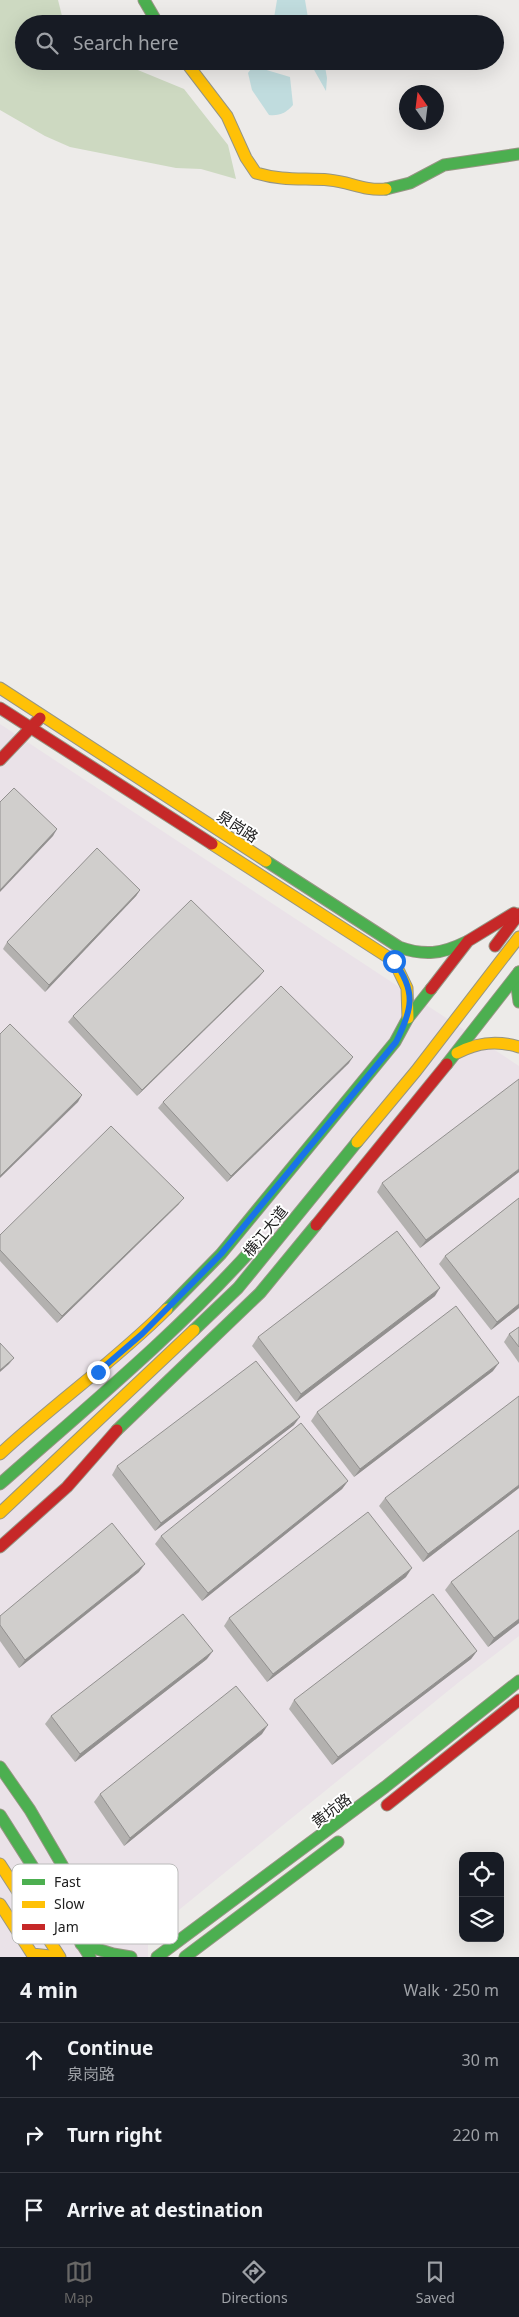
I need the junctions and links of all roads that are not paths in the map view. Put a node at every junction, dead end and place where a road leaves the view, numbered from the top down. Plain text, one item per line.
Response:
1 (144, 0) edge
2 (153, 15) edge
3 (192, 70) edge
4 (519, 154) edge
5 (0, 688) edge
6 (0, 708) edge
7 (31, 708) junction
8 (42, 716) junction
9 (21, 722) junction
10 (32, 729) junction
11 (0, 743) edge
12 (0, 760) edge
13 (519, 912) edge
14 (519, 937) edge
15 (468, 941) junction
16 (399, 947) junction
17 (489, 952) dead end
18 (391, 959) junction
19 (519, 972) edge
20 (519, 1002) edge
21 (408, 1018) junction
22 (519, 1047) edge
23 (453, 1056) junction
24 (416, 1071) junction
25 (432, 1083) junction
26 (361, 1119) dead end
27 (306, 1186) dead end
28 (263, 1236) dead end
29 (0, 1454) edge
30 (0, 1484) edge
31 (0, 1513) edge
32 (0, 1547) edge
33 (519, 1681) edge
34 (519, 1700) edge
35 (0, 1767) edge
36 (374, 1814) dead end
37 (0, 1815) edge
38 (351, 1832) dead end
39 (0, 1864) edge
40 (31, 1864) edge
41 (62, 1864) edge
42 (12, 1883) edge
43 (0, 1904) edge
44 (12, 1923) edge
45 (178, 1942) edge
46 (26, 1944) edge
47 (51, 1944) edge
48 (81, 1944) joint
49 (175, 1944) joint
50 (59, 1957) edge
51 (90, 1957) edge
52 (131, 1957) edge
53 (145, 1957) edge
54 (157, 1957) edge
55 (184, 1957) edge

1 - 2 street
3 - 4 street
5 - 7 street, 泉岗路
6 - 9 street, 泉岗路
7 - 8 street, 泉岗路
7 - 9 street
8 - 10 street
8 - 16 street, 泉岗路
9 - 10 street, 泉岗路
9 - 11 street
10 - 12 street
10 - 18 street, 泉岗路
13 - 15 street, 泉岗路
13 - 17 street
14 - 24 street, 横江大道
15 - 16 street, 泉岗路
15 - 21 street
16 - 18 street
18 - 21 street, 泉岗路
19 - 20 street
19 - 23 street
21 - 29 street
22 - 23 street
23 - 25 street
24 - 25 street
24 - 31 street, 横江大道
25 - 32 street
26 - 27 street
28 - 30 street, 横江大道
33 - 45 street, 黄坑路
34 - 36 street
35 - 41 street
37 - 40 street
38 - 55 street, 黄坑路
39 - 42 street
43 - 44 street
46 - 50 street
47 - 50 street
48 - 51 street
48 - 52 street
49 - 53 street
49 - 54 street, 黄坑路

